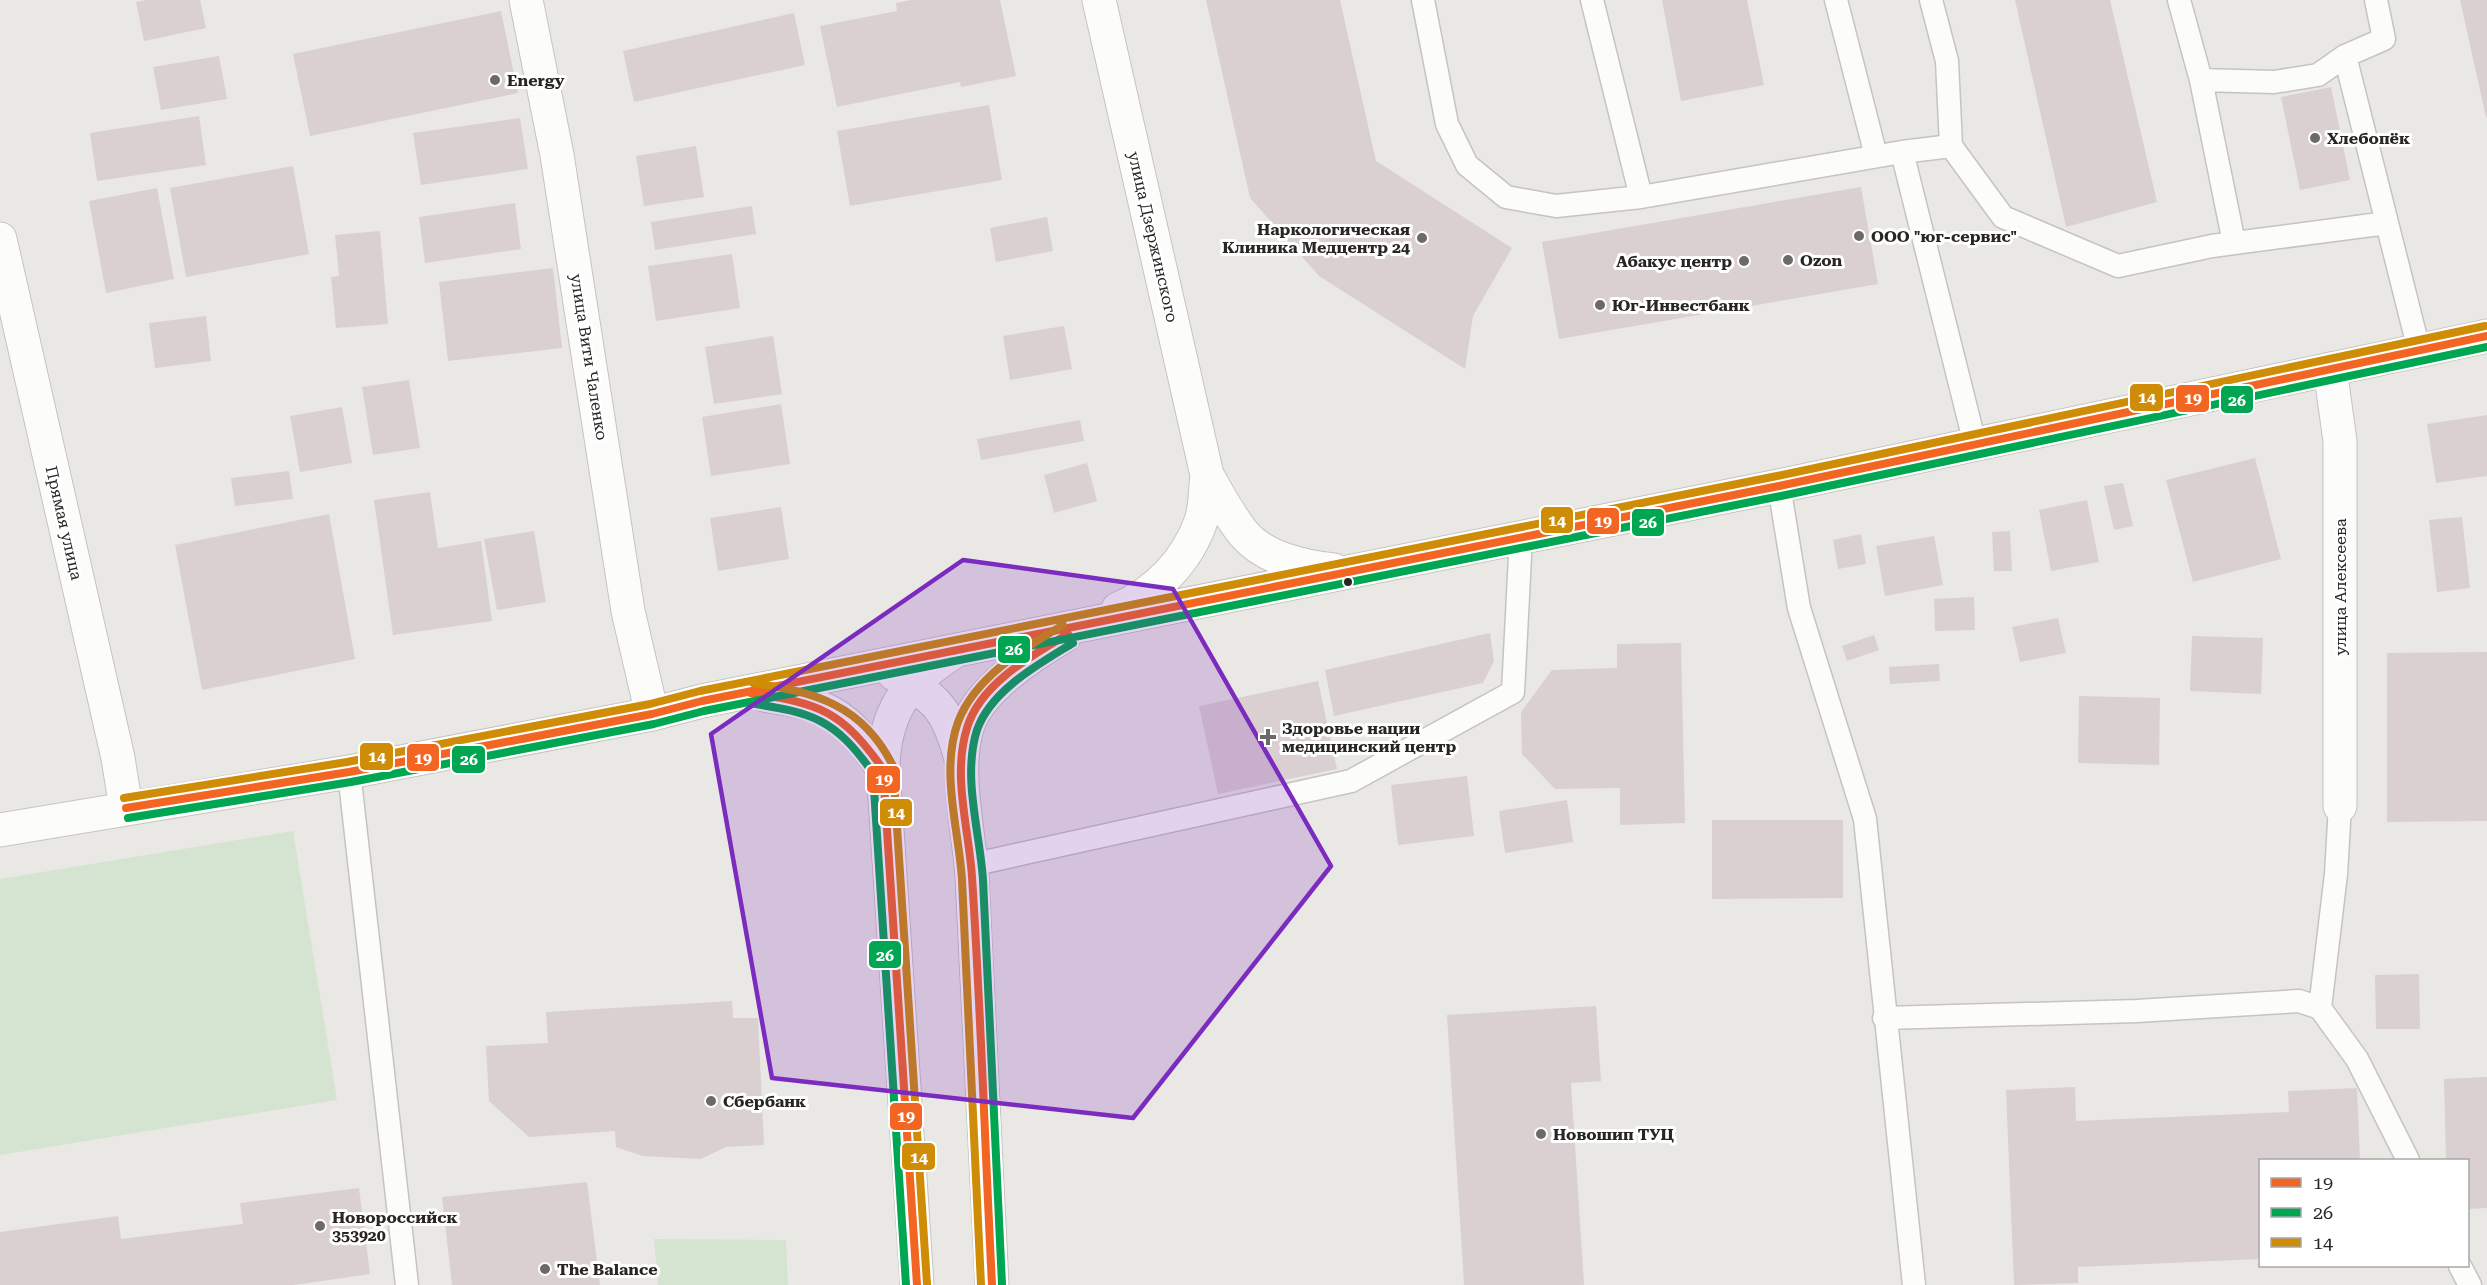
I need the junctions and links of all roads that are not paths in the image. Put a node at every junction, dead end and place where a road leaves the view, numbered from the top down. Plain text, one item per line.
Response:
1 (526, 0) edge
2 (1099, 0) edge
3 (1423, 0) edge
4 (1592, 0) edge
5 (1836, 0) edge
6 (1931, 0) edge
7 (2179, 0) edge
8 (2376, 0) edge
9 (2346, 56) junction
10 (2200, 80) junction
11 (1951, 146) junction
12 (1902, 152) junction
13 (1876, 156) junction
14 (1641, 197) junction
15 (2387, 223) junction
16 (0, 238) edge
17 (2234, 243) junction
18 (2487, 336) edge
19 (2419, 350) junction
20 (2330, 369) junction
21 (1976, 444) junction
22 (1207, 475) junction
23 (1779, 486) junction
24 (1521, 537) junction
25 (1347, 572) junction
26 (1084, 624) junction
27 (957, 650) junction
28 (862, 669) junction
29 (912, 684) junction
30 (745, 693) junction
31 (652, 714) junction
32 (962, 760) junction
33 (884, 769) junction
34 (349, 772) junction
35 (2340, 806) joint
36 (126, 808) junction
37 (0, 830) edge
38 (971, 865) junction
39 (2320, 1008) junction
40 (1884, 1018) junction
41 (2407, 1159) edge
42 (2460, 1267) edge
43 (407, 1285) edge
44 (917, 1285) edge
45 (992, 1285) edge
46 (1914, 1285) edge
47 (2469, 1285) edge

1 - 31 street, улица Вити Чаленко
2 - 22 street, улица Дзержинского
3 - 14 lane
4 - 14 lane
5 - 13 lane
6 - 11 lane
7 - 10 lane
8 - 9 lane
9 - 10 lane
9 - 15 lane
10 - 17 lane
11 - 12 lane
11 - 17 lane
12 - 13 lane
12 - 21 lane
13 - 14 lane
15 - 17 lane
15 - 19 lane
16 - 36 street, Прямая улица
18 - 19 street
19 - 20 street
20 - 21 street
20 - 35 street, улица Алексеева
21 - 23 street
22 - 25 street
22 - 26 street
23 - 24 street
23 - 40 lane
24 - 25 street
24 - 38 lane
25 - 26 street
26 - 27 street
26 - 32 street
27 - 28 street
27 - 29 street
28 - 29 street
28 - 30 street
29 - 32 street
29 - 33 street
30 - 31 street
30 - 33 street
31 - 34 street
32 - 38 street
33 - 44 street
34 - 36 street
34 - 43 lane
35 - 39 lane
36 - 37 street
38 - 45 street
39 - 40 lane
39 - 41 lane
40 - 46 lane
42 - 47 lane

